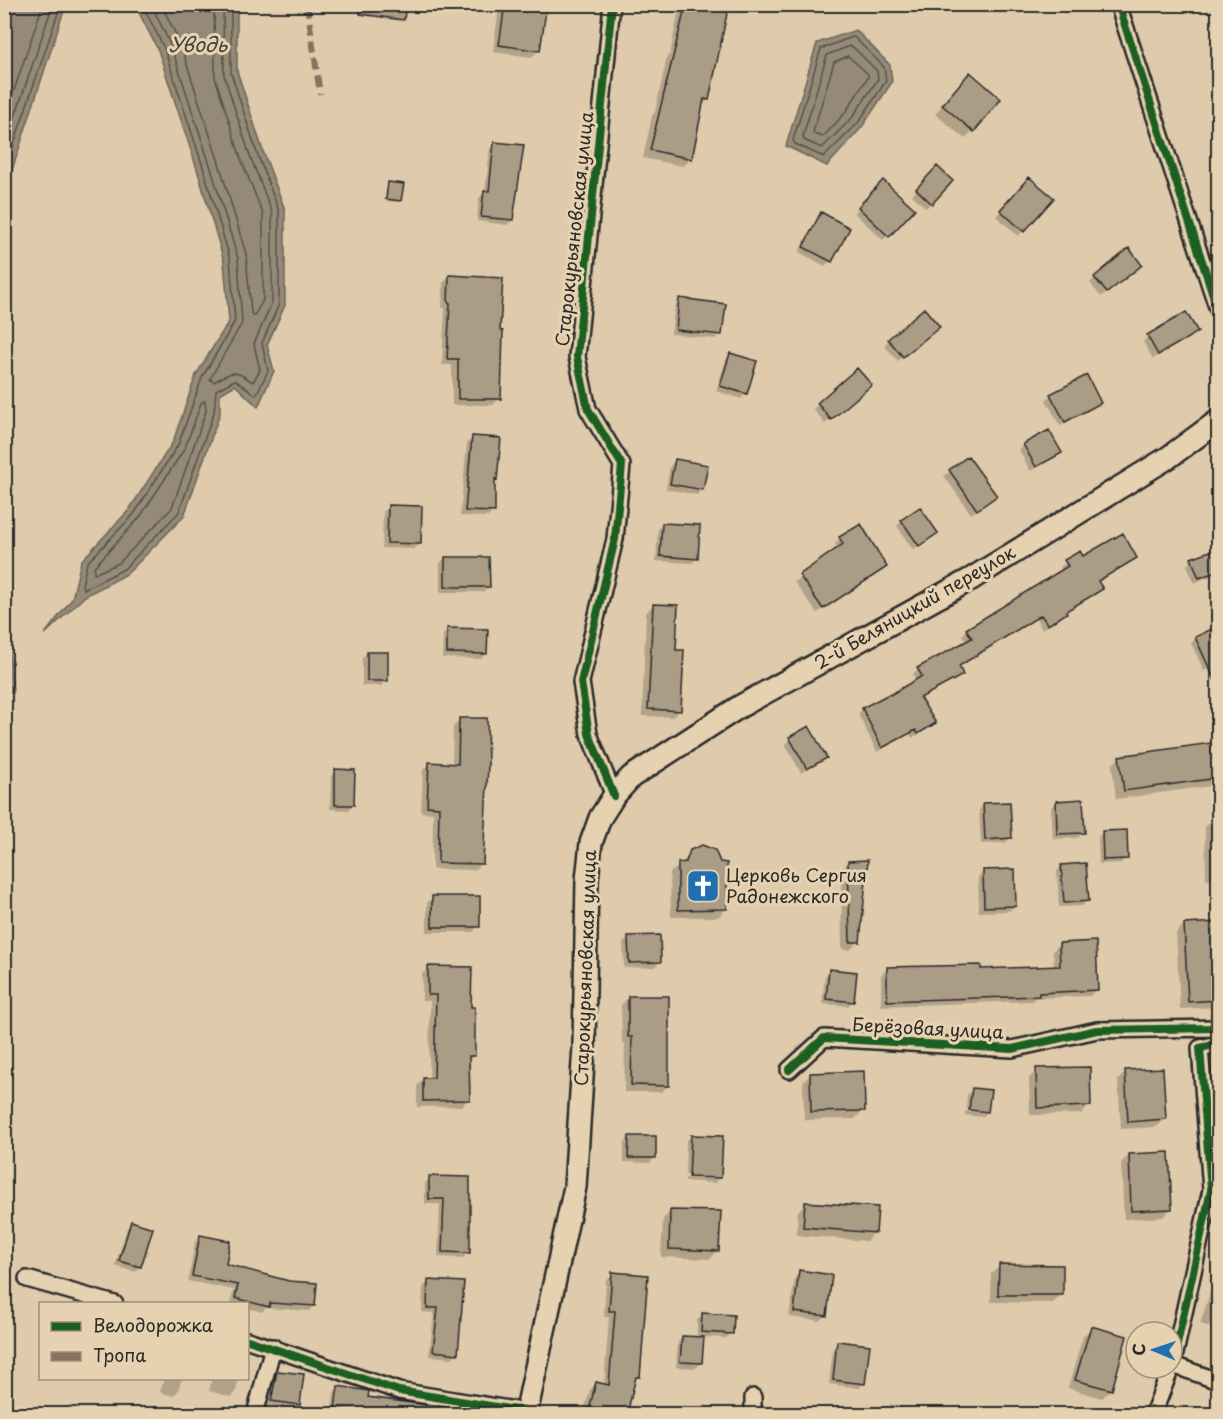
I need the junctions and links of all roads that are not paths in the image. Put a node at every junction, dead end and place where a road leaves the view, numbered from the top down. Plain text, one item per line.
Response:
1 (612, 4) edge
2 (1118, 4) edge
3 (1218, 310) edge
4 (1218, 421) edge
5 (614, 796) junction
6 (1218, 1028) edge
7 (1218, 1044) edge
8 (789, 1070) dead end
9 (27, 1279) dead end
10 (108, 1302) edge
11 (1182, 1320) edge
12 (249, 1340) edge
13 (273, 1347) junction
14 (1184, 1371) edge
15 (1167, 1380) edge
16 (1218, 1381) edge
17 (753, 1397) dead end
18 (527, 1413) edge
19 (255, 1414) edge
20 (753, 1414) edge
21 (1153, 1414) edge

1 - 5 street, Старокурьяновская улица
2 - 3 street
4 - 5 main road, 2-й Беляницкий переулок
5 - 18 main road, Старокурьяновская улица
6 - 8 street, Берёзовая улица
7 - 11 street
9 - 10 street
12 - 13 street
13 - 18 street
13 - 19 street
14 - 16 street
15 - 21 street
17 - 20 street

